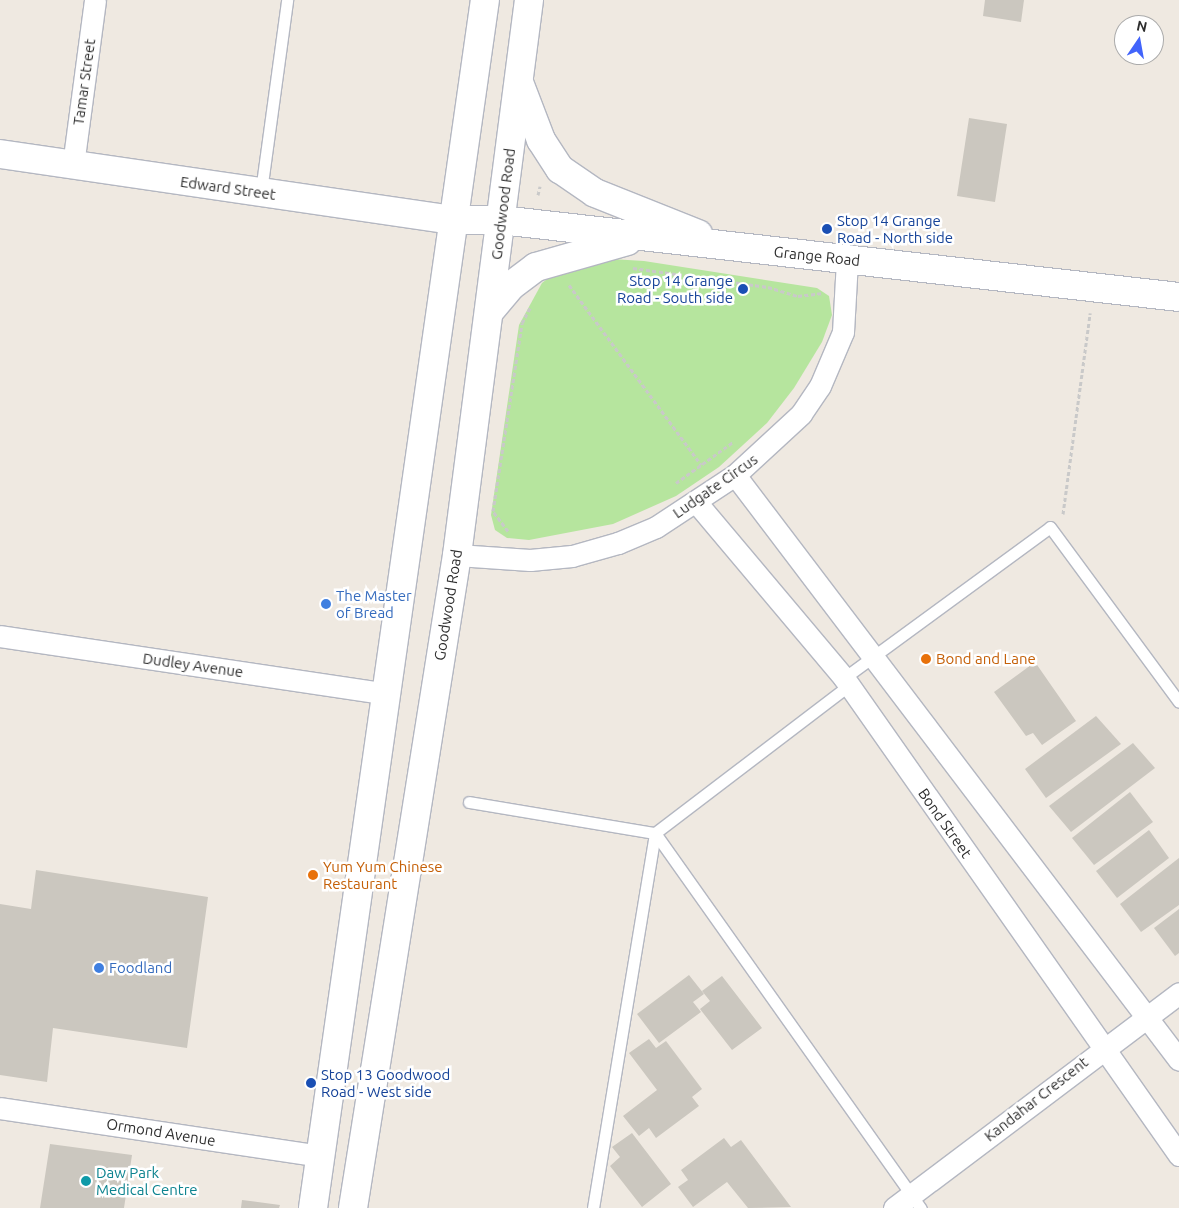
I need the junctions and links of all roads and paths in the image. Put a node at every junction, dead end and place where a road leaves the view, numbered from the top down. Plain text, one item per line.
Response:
1 (95, 0) edge
2 (287, 0) edge
3 (485, 0) edge
4 (529, 0) edge
5 (519, 81) junction
6 (0, 154) edge
7 (73, 165) junction
8 (260, 193) junction
9 (455, 220) junction
10 (501, 220) junction
11 (643, 237) junction
12 (726, 246) junction
13 (847, 260) junction
14 (622, 267) dead end
15 (576, 279) dead end
16 (1094, 285) junction
17 (846, 291) junction
18 (1179, 297) edge
19 (535, 298) dead end
20 (489, 312) junction
21 (701, 465) dead end
22 (735, 475) junction
23 (696, 502) junction
24 (1050, 527) junction
25 (508, 531) dead end
26 (457, 555) junction
27 (0, 636) edge
28 (873, 656) junction
29 (846, 682) junction
30 (386, 694) junction
31 (1179, 702) edge
32 (469, 802) dead end
33 (655, 833) junction
34 (1179, 993) edge
35 (1147, 1016) junction
36 (1103, 1048) junction
37 (1179, 1060) edge
38 (0, 1108) edge
39 (366, 1120) junction
40 (1179, 1154) edge
41 (321, 1156) junction
42 (916, 1202) edge
43 (313, 1208) edge
44 (353, 1208) edge
45 (593, 1208) edge
46 (894, 1208) edge

1 - 7 street, Tamar Street
2 - 8 lane
3 - 9 main road
4 - 5 main road, Goodwood Road
5 - 10 main road, Goodwood Road
5 - 12 main road
6 - 7 main road, Edward Street
7 - 8 main road, Edward Street
8 - 9 main road, Edward Street
9 - 10 main road, Grange Road
9 - 30 main road
10 - 11 main road, Grange Road
10 - 20 main road, Goodwood Road
11 - 12 main road, Grange Road
11 - 20 main road
12 - 13 main road, Grange Road
13 - 16 main road, Grange Road
13 - 17 street, Ludgate Circus
14 - 17 path
15 - 21 path
16 - 18 main road, Grange Road
16 - 24 path
17 - 22 street, Ludgate Circus
19 - 25 path
20 - 26 main road, Goodwood Road
22 - 23 street, Ludgate Circus
22 - 28 street
23 - 26 street, Ludgate Circus
23 - 29 street, Bond Street
24 - 28 lane
24 - 31 lane
26 - 39 main road, Goodwood Road
27 - 30 street, Dudley Avenue
28 - 29 lane
28 - 35 street
29 - 33 lane
29 - 36 street, Bond Street
30 - 41 main road
32 - 33 lane
33 - 42 lane
33 - 45 lane
34 - 35 street, Kandahar Crescent
35 - 36 street, Kandahar Crescent
35 - 37 street
36 - 40 street, Bond Street
36 - 42 street, Kandahar Crescent
38 - 41 street, Ormond Avenue
39 - 41 main road
39 - 44 main road, Goodwood Road
41 - 43 main road
41 - 44 main road
42 - 46 street, Kandahar Crescent

